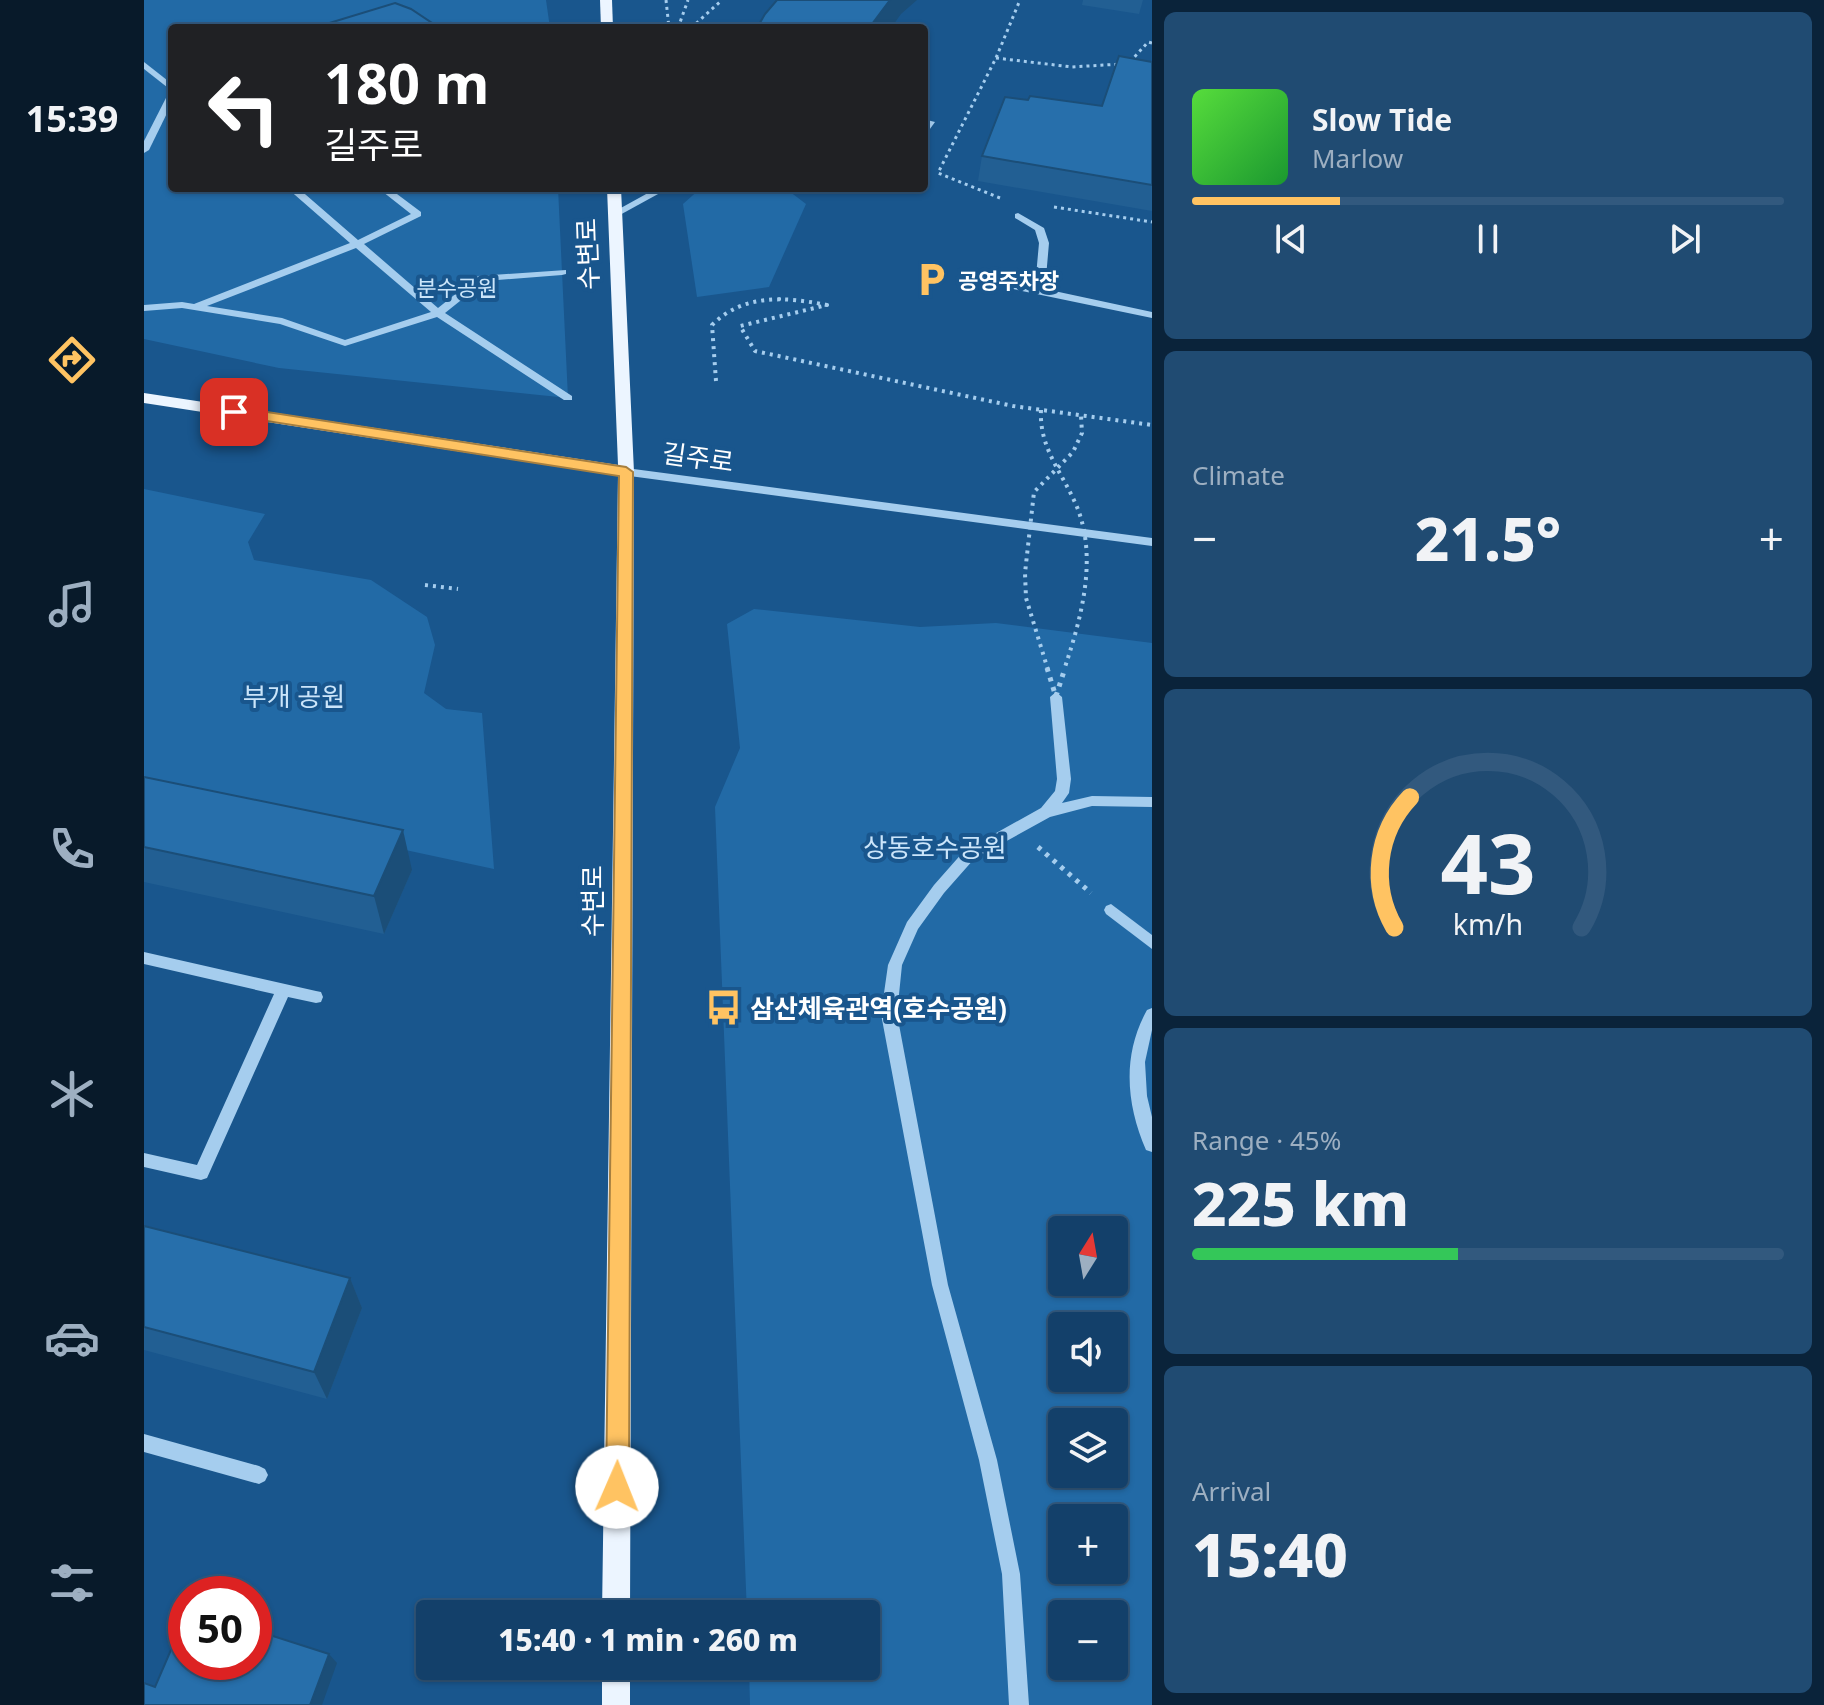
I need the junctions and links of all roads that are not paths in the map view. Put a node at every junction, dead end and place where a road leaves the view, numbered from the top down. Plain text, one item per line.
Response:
1 (606, 0) edge
2 (607, 24) edge
3 (144, 65) edge
4 (168, 87) edge
5 (168, 99) edge
6 (144, 150) edge
7 (297, 192) edge
8 (388, 192) edge
9 (614, 192) edge
10 (656, 192) edge
11 (615, 214) junction
12 (1018, 216) dead end
13 (357, 244) junction
14 (562, 272) dead end
15 (969, 277) dead end
16 (1040, 291) junction
17 (196, 307) junction
18 (144, 308) edge
19 (438, 313) junction
20 (1152, 315) edge
21 (144, 398) edge
22 (568, 398) dead end
23 (626, 472) junction
24 (1152, 542) edge
25 (1056, 697) road end
26 (1152, 802) edge
27 (1046, 812) junction
28 (1111, 910) road end
29 (1152, 943) edge
30 (144, 958) edge
31 (284, 989) junction
32 (316, 997) dead end
33 (1152, 1015) edge
34 (1152, 1145) edge
35 (144, 1160) edge
36 (144, 1443) edge
37 (259, 1475) dead end
38 (616, 1600) edge
39 (616, 1680) edge
40 (616, 1705) edge
41 (1019, 1705) edge

1 - 2 main road
3 - 4 street
5 - 6 street
7 - 13 street
8 - 13 street
9 - 11 main road, 수변로
10 - 11 street
11 - 23 main road, 수변로
12 - 16 street
13 - 17 street
13 - 19 street
14 - 19 street
15 - 16 street
16 - 20 street
17 - 18 street
17 - 19 street
19 - 22 street
21 - 23 main road, 길주로
23 - 24 street, 길주로
23 - 38 main road, 수변로
25 - 27 street
26 - 27 street
27 - 41 street
28 - 29 street
30 - 31 street
31 - 32 street
31 - 35 street
33 - 34 street
36 - 37 street
39 - 40 main road

